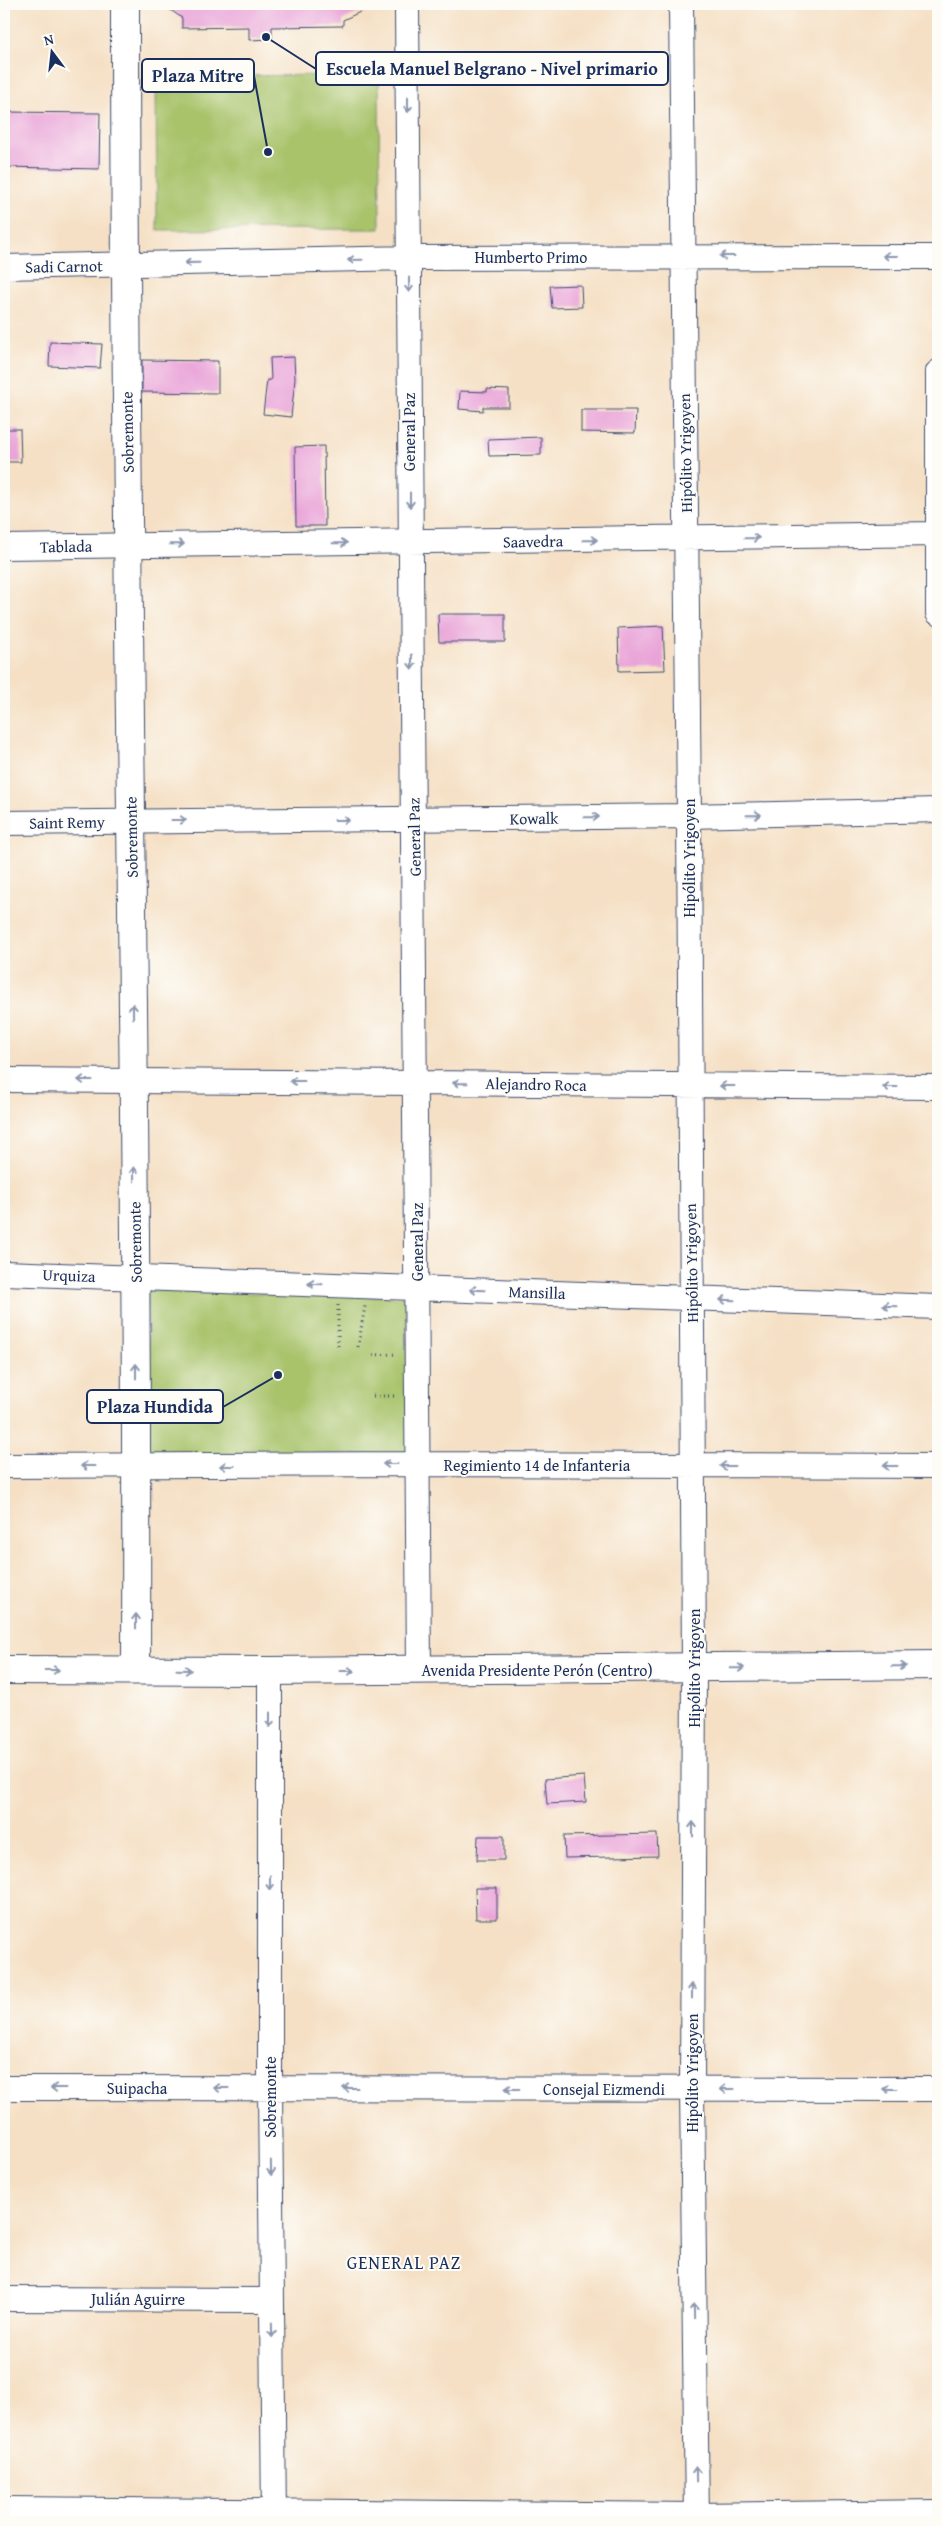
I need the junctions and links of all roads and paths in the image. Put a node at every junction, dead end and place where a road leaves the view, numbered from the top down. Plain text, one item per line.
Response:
1 (125, 4) edge
2 (407, 4) edge
3 (681, 4) edge
4 (682, 256) junction
5 (938, 256) edge
6 (409, 258) junction
7 (125, 264) junction
8 (4, 266) edge
9 (938, 372) edge
10 (938, 534) edge
11 (686, 539) junction
12 (410, 542) junction
13 (129, 545) junction
14 (4, 547) edge
15 (938, 613) edge
16 (938, 810) edge
17 (689, 816) junction
18 (414, 820) junction
19 (131, 821) junction
20 (4, 823) edge
21 (4, 1080) edge
22 (133, 1080) junction
23 (416, 1082) junction
24 (689, 1086) junction
25 (938, 1087) edge
26 (4, 1273) edge
27 (135, 1277) junction
28 (417, 1288) junction
29 (692, 1298) junction
30 (338, 1305) dead end
31 (365, 1305) dead end
32 (938, 1308) edge
33 (338, 1347) dead end
34 (358, 1347) dead end
35 (398, 1354) dead end
36 (373, 1355) dead end
37 (374, 1396) dead end
38 (398, 1396) dead end
39 (419, 1464) junction
40 (4, 1466) edge
41 (692, 1466) junction
42 (938, 1466) edge
43 (137, 1467) junction
44 (938, 1665) edge
45 (694, 1668) junction
46 (4, 1670) edge
47 (136, 1670) junction
48 (270, 1671) junction
49 (419, 1671) junction
50 (4, 2088) edge
51 (270, 2088) junction
52 (692, 2089) junction
53 (938, 2089) edge
54 (4, 2298) edge
55 (272, 2300) junction
56 (4, 2509) edge
57 (938, 2512) edge
58 (274, 2517) edge
59 (697, 2518) edge

1 - 7 main road, Sobremonte
2 -> 6 street, General Paz
3 - 4 street, Hipólito Yrigoyen
5 -> 4 street, Humberto Primo
4 - 6 street, Humberto Primo
4 - 11 street, Hipólito Yrigoyen
6 -> 7 street, Humberto Primo
6 -> 12 street, General Paz
7 - 8 street, Sadi Carnot
7 - 13 main road, Sobremonte
9 - 10 street
11 -> 10 street, Saavedra
10 - 15 street
12 -> 11 street, Saavedra
11 - 17 street, Hipólito Yrigoyen
13 -> 12 street, Saavedra
12 -> 18 street, General Paz
13 - 14 street, Tablada
13 - 19 main road, Sobremonte
17 -> 16 street, Kowalk
18 -> 17 street, Kowalk
17 - 24 street, Hipólito Yrigoyen
19 -> 18 street, Kowalk
18 - 23 street, General Paz
19 - 20 street, Saint Remy
22 -> 19 main road, Sobremonte
22 -> 21 street, Alejandro Roca
23 -> 22 street, Alejandro Roca
27 -> 22 main road, Sobremonte
24 -> 23 street, Alejandro Roca
23 - 28 street, General Paz
25 -> 24 street, Alejandro Roca
24 - 29 street, Hipólito Yrigoyen
26 - 27 street, Urquiza
28 -> 27 street, Mansilla
43 -> 27 main road, Sobremonte
29 -> 28 street, Mansilla
28 - 39 street, General Paz
32 -> 29 street, Mansilla
29 - 41 street, Hipólito Yrigoyen
30 - 33 path
31 - 34 path
35 - 36 path
37 - 38 path
39 - 41 street, Regimiento 14 de Infanteria
39 -> 43 street, Regimiento 14 de Infanteria
39 - 49 street, General Paz
43 -> 40 street, Regimiento 14 de Infanteria
42 -> 41 street, Regimiento 14 de Infanteria
41 - 45 street, Hipólito Yrigoyen
47 -> 43 main road, Sobremonte
45 -> 44 main road, Avenida Presidente Perón (Centro)
45 - 49 main road, Avenida Presidente Perón (Centro)
52 -> 45 street, Hipólito Yrigoyen
46 -> 47 main road, Avenida Presidente Perón (Centro)
47 -> 48 main road, Avenida Presidente Perón (Centro)
48 -> 49 main road, Avenida Presidente Perón (Centro)
48 -> 51 street, Sobremonte
51 -> 50 street, Suipacha
52 -> 51 street, Consejal Eizmendi
51 -> 55 street, Sobremonte
53 -> 52 street, Consejal Eizmendi
59 -> 52 street, Hipólito Yrigoyen
54 - 55 street, Julián Aguirre
55 -> 58 street, Sobremonte
56 - 58 street
57 - 59 street
58 - 59 street

